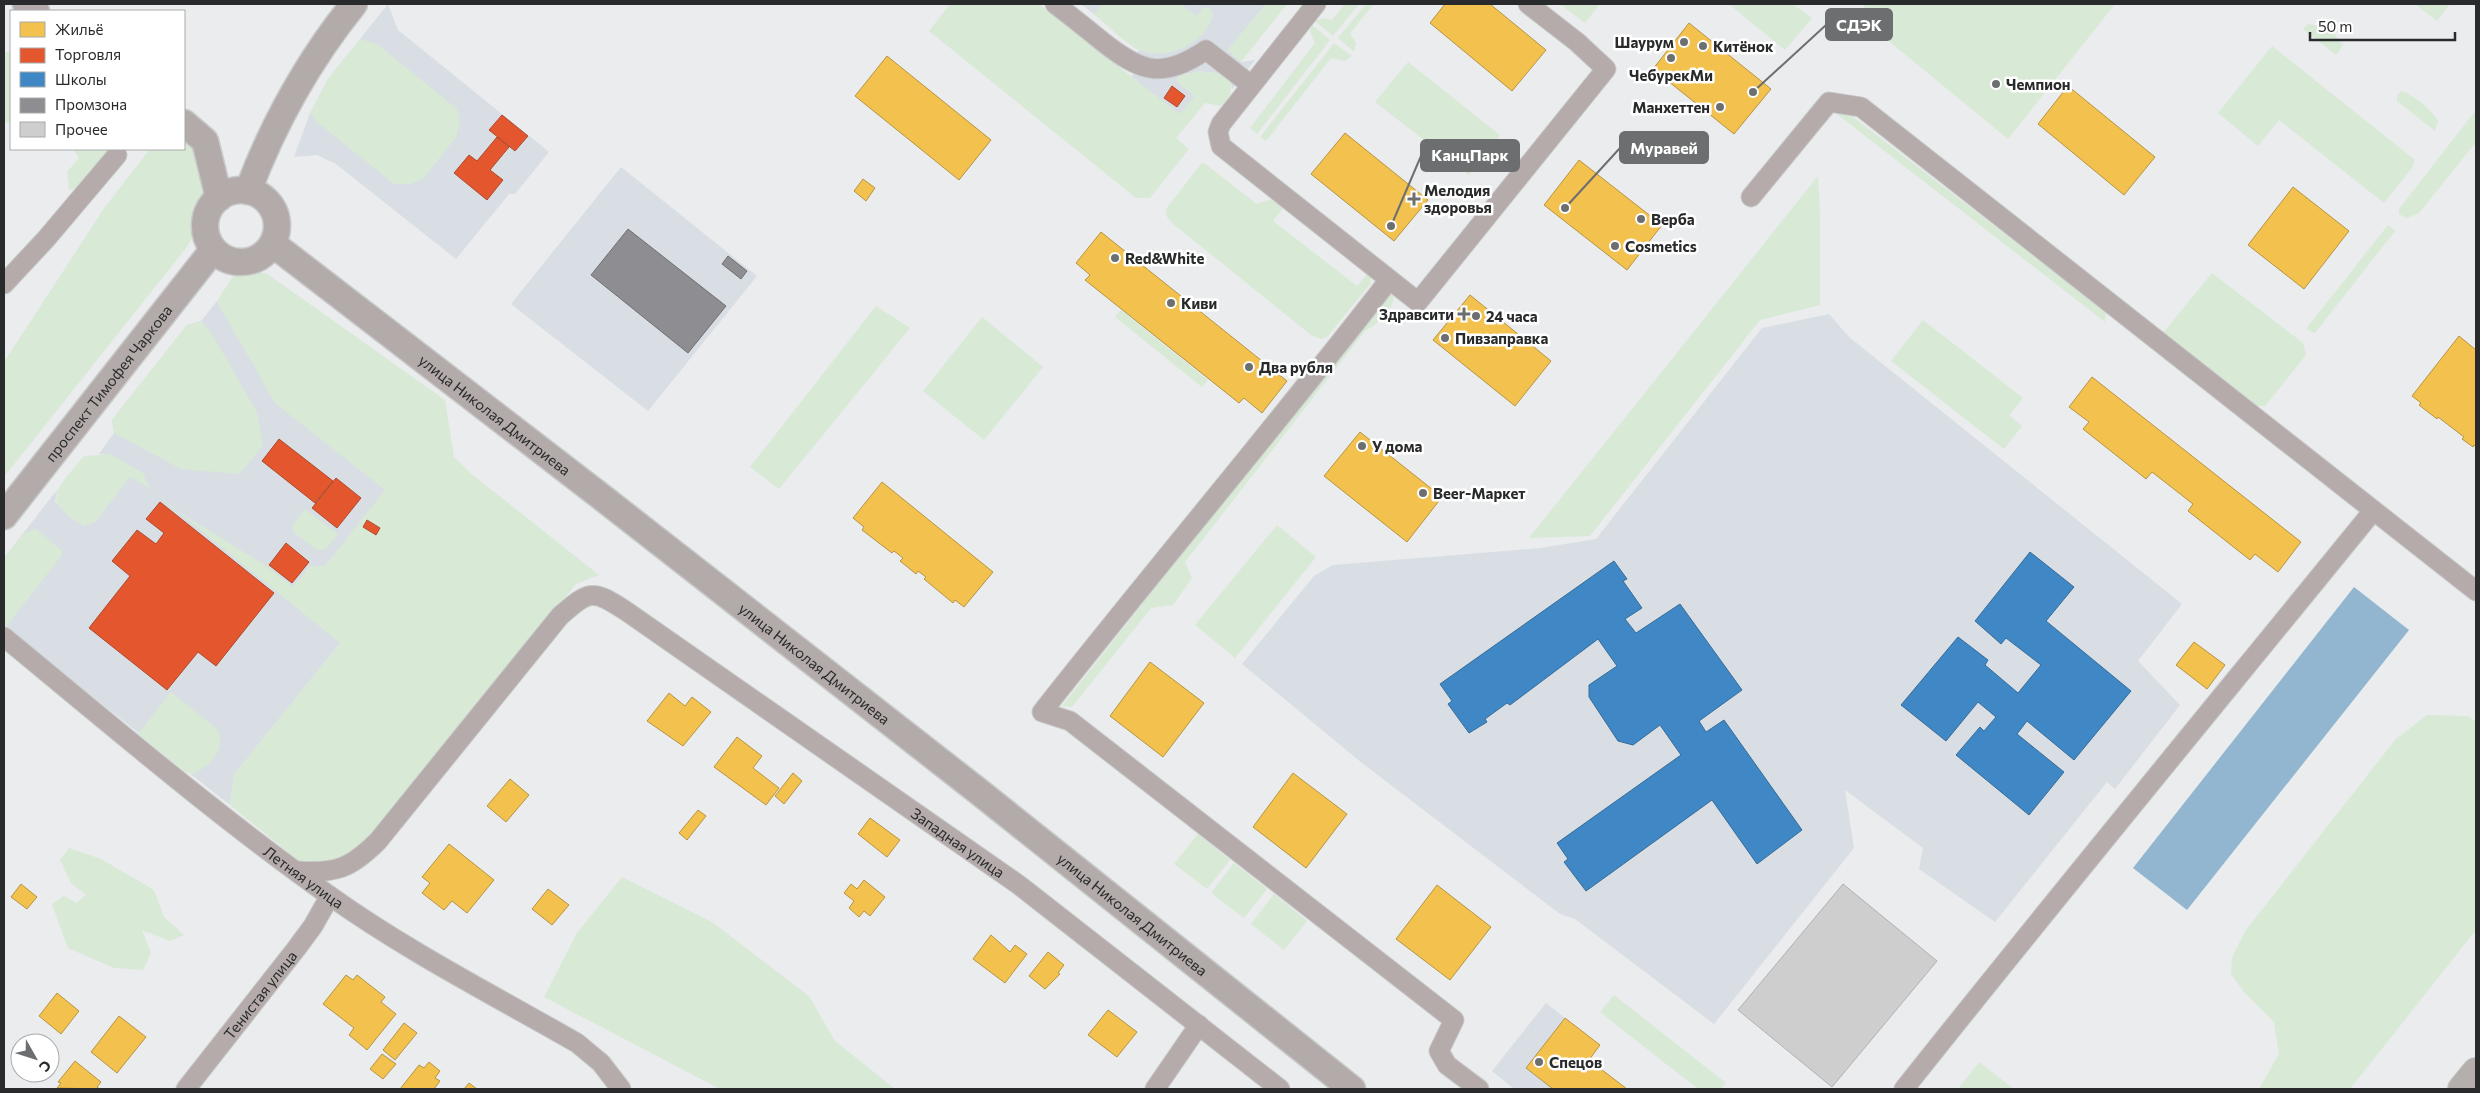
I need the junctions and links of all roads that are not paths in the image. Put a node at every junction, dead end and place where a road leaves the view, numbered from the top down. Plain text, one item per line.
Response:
1 (354, 4) edge
2 (1056, 4) edge
3 (1316, 4) edge
4 (1528, 4) edge
5 (1251, 85) junction
6 (185, 124) edge
7 (117, 155) dead end
8 (248, 191) junction
9 (1751, 197) dead end
10 (219, 198) junction
11 (273, 244) junction
12 (214, 250) junction
13 (1389, 280) junction
14 (4, 284) edge
15 (2373, 511) junction
16 (4, 516) edge
17 (2476, 591) edge
18 (4, 637) edge
19 (297, 871) junction
20 (330, 896) junction
21 (1199, 1025) junction
22 (2476, 1072) edge
23 (186, 1089) edge
24 (621, 1089) edge
25 (1155, 1089) edge
26 (1280, 1089) edge
27 (1352, 1089) edge
28 (1479, 1089) edge
29 (1904, 1089) edge
30 (2462, 1089) edge

1 - 8 main road
2 - 5 street
3 - 5 street
4 - 13 street
5 - 13 street
6 - 10 main road
7 - 14 street
8 - 10 main road
8 - 11 main road
9 - 15 street
10 - 12 main road
11 - 12 main road
11 - 27 main road, улица Николая Дмитриева
12 - 16 main road, проспект Тимофея Чаркова
13 - 28 street
15 - 17 street
15 - 29 street
18 - 19 street, Летняя улица
19 - 20 street, Летняя улица
19 - 21 street, Западная улица
20 - 23 street, Тенистая улица
20 - 24 street, Летняя улица
21 - 25 street
21 - 26 street, Западная улица
22 - 30 main road

